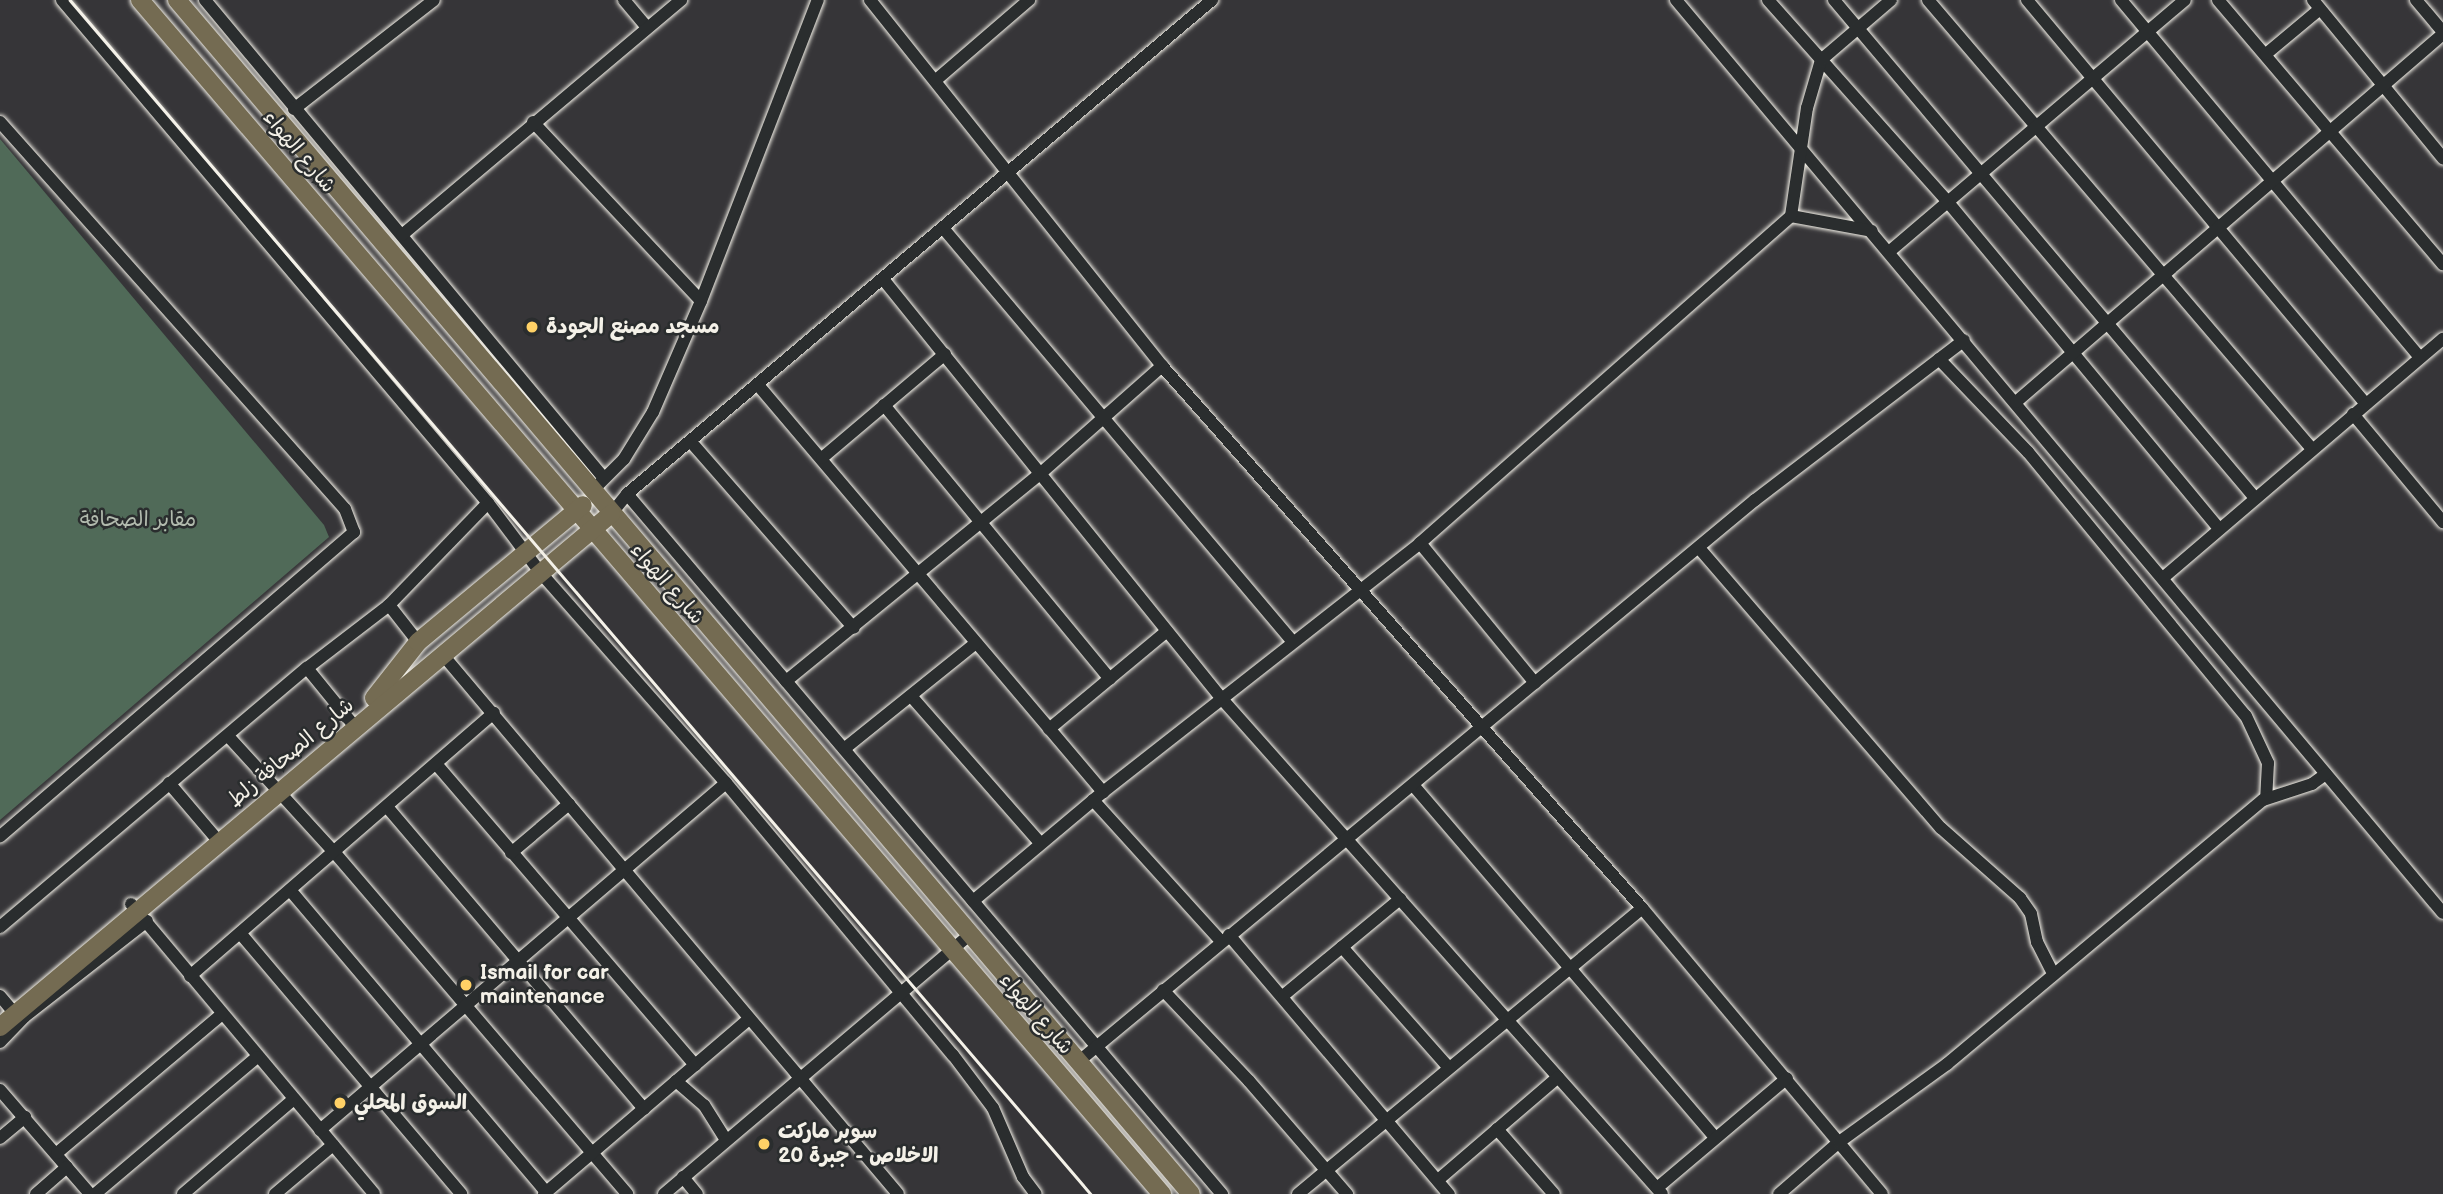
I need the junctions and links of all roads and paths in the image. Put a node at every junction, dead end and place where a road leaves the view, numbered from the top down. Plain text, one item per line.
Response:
1 (62, 0) edge
2 (140, 0) edge
3 (177, 0) edge
4 (205, 0) edge
5 (434, 0) edge
6 (624, 0) edge
7 (681, 0) edge
8 (818, 0) edge
9 (870, 0) edge
10 (1029, 0) edge
11 (1212, 0) edge
12 (1676, 0) edge
13 (1769, 0) edge
14 (1834, 0) edge
15 (1891, 0) edge
16 (1928, 0) edge
17 (2027, 0) edge
18 (2121, 0) edge
19 (2185, 0) edge
20 (2218, 0) edge
21 (2425, 3) edge
22 (2316, 4) edge
23 (419, 5) edge
24 (646, 26) junction
25 (1858, 28) junction
26 (2148, 32) junction
27 (2443, 33) edge
28 (2266, 54) junction
29 (1821, 60) junction
30 (2094, 78) junction
31 (936, 80) junction
32 (2383, 85) junction
33 (294, 109) junction
34 (0, 122) edge
35 (533, 122) junction
36 (2035, 127) junction
37 (2330, 130) junction
38 (1800, 148) junction
39 (2443, 158) edge
40 (1982, 173) junction
41 (1009, 174) junction
42 (2274, 180) junction
43 (371, 199) junction
44 (1947, 201) junction
45 (356, 213) junction
46 (1790, 216) junction
47 (2220, 225) junction
48 (943, 228) junction
49 (1872, 231) junction
50 (402, 235) junction
51 (1890, 251) junction
52 (2443, 264) edge
53 (2164, 274) junction
54 (883, 279) junction
55 (701, 301) junction
56 (2110, 322) junction
57 (2443, 339) edge
58 (1965, 340) junction
59 (2074, 353) junction
60 (945, 354) junction
61 (2420, 357) junction
62 (1939, 359) junction
63 (1162, 366) junction
64 (758, 384) junction
65 (2016, 402) junction
66 (2365, 403) junction
67 (884, 405) junction
68 (2353, 414) junction
69 (1102, 418) junction
70 (691, 442) junction
71 (2312, 449) junction
72 (822, 458) junction
73 (1041, 473) junction
74 (603, 477) junction
75 (627, 494) junction
76 (594, 496) junction
77 (2255, 499) junction
78 (488, 503) junction
79 (574, 512) junction
80 (611, 514) junction
81 (2443, 522) edge
82 (981, 523) junction
83 (2219, 529) junction
84 (591, 530) junction
85 (1420, 543) junction
86 (1699, 548) junction
87 (529, 554) junction
88 (540, 572) junction
89 (918, 574) junction
90 (2164, 577) junction
91 (1362, 587) junction
92 (389, 605) junction
93 (854, 628) junction
94 (1167, 631) junction
95 (418, 642) junction
96 (1292, 642) junction
97 (976, 643) junction
98 (443, 655) junction
99 (307, 668) junction
100 (1110, 679) junction
101 (786, 681) junction
102 (1535, 683) junction
103 (911, 696) junction
104 (1222, 699) junction
105 (494, 713) junction
106 (352, 724) junction
107 (1049, 729) junction
108 (1481, 730) junction
109 (228, 736) junction
110 (844, 750) junction
111 (437, 765) junction
112 (2326, 774) junction
113 (169, 783) junction
114 (726, 783) junction
115 (1413, 785) junction
116 (276, 788) junction
117 (1098, 796) junction
118 (2266, 798) junction
119 (569, 804) junction
120 (388, 808) junction
121 (0, 837) edge
122 (217, 839) junction
123 (1343, 841) junction
124 (1041, 843) junction
125 (335, 853) junction
126 (512, 853) junction
127 (624, 869) junction
128 (290, 890) junction
129 (1400, 900) junction
130 (973, 901) junction
131 (1642, 908) junction
132 (138, 912) junction
133 (2443, 914) edge
134 (568, 918) junction
135 (0, 927) edge
136 (240, 933) junction
137 (969, 934) junction
138 (1225, 938) junction
139 (1342, 947) junction
140 (951, 951) junction
141 (517, 961) junction
142 (1569, 966) junction
143 (2053, 973) junction
144 (190, 976) junction
145 (1163, 990) junction
146 (901, 992) junction
147 (1284, 995) junction
148 (465, 1005) junction
149 (6, 1007) edge
150 (222, 1014) junction
151 (1507, 1018) junction
152 (749, 1019) junction
153 (0, 1027) edge
154 (0, 1042) edge
155 (420, 1044) junction
156 (1096, 1046) junction
157 (257, 1057) junction
158 (1078, 1062) junction
159 (695, 1065) junction
160 (1448, 1067) junction
161 (1558, 1077) junction
162 (1787, 1078) junction
163 (797, 1079) junction
164 (676, 1081) junction
165 (373, 1086) junction
166 (0, 1090) edge
167 (294, 1099) junction
168 (644, 1109) junction
169 (26, 1117) junction
170 (1387, 1119) junction
171 (1497, 1129) junction
172 (320, 1130) junction
173 (1715, 1137) junction
174 (0, 1138) edge
175 (726, 1140) junction
176 (1839, 1142) junction
177 (333, 1145) junction
178 (592, 1152) junction
179 (57, 1153) junction
180 (67, 1167) junction
181 (1326, 1170) junction
182 (683, 1177) junction
183 (1438, 1180) junction
184 (1659, 1191) edge
185 (370, 1193) edge
186 (545, 1193) edge
187 (36, 1194) edge
188 (93, 1194) edge
189 (183, 1194) edge
190 (275, 1194) edge
191 (461, 1194) edge
192 (627, 1194) edge
193 (664, 1194) edge
194 (697, 1194) edge
195 (898, 1194) edge
196 (1036, 1194) edge
197 (1162, 1194) edge
198 (1191, 1194) edge
199 (1222, 1194) edge
200 (1298, 1194) edge
201 (1347, 1194) edge
202 (1449, 1194) edge
203 (1554, 1194) edge
204 (1779, 1194) edge
205 (1882, 1194) edge

1 - 78 street
2 - 79 highway, شارع الهواء
3 - 45 highway, شارع الهواء
4 - 33 street
5 - 23 street
6 - 24 street
7 - 24 street
8 - 55 street
9 - 31 street
10 - 31 street
11 - 41 street
12 - 38 street
13 - 29 street
14 - 25 street
15 - 25 street
16 - 36 street
17 - 30 street
18 - 26 street
19 - 26 street
20 - 28 street
21 - 27 street
22 - 28 street
22 - 32 street
23 - 33 street
24 - 35 street
25 - 29 street
25 - 40 street
26 - 30 street
26 - 42 street
27 - 32 street
28 - 37 street
29 - 38 street
29 - 44 street
30 - 36 street
30 - 47 street
31 - 41 street
32 - 37 street
32 - 39 street
33 - 43 street
34 - 121 street
35 - 50 street
35 - 55 street
36 - 40 street
36 - 53 street
37 - 42 street
37 - 52 street
38 - 46 street
38 - 49 street
40 - 44 street
40 - 56 street
41 - 48 street
41 - 63 street
42 - 47 street
42 - 61 street
43 - 45 street
43 - 50 street
44 - 51 street
44 - 59 street
45 - 76 highway, شارع الهواء
46 - 49 street
46 - 85 street
47 - 53 street
47 - 66 street
48 - 54 street
48 - 69 street
49 - 51 street
50 - 74 street
51 - 58 street
53 - 56 street
53 - 71 street
54 - 60 street
54 - 64 street
55 - 74 street
56 - 59 street
56 - 77 street
57 - 61 street
58 - 62 street
58 - 65 street
59 - 65 street
59 - 83 street
60 - 67 street
60 - 73 street
61 - 66 street
62 - 86 street
62 - 118 street
63 - 69 street
63 - 91 street
64 - 70 street
64 - 72 street
65 - 90 street
66 - 68 street
67 - 72 street
67 - 82 street
68 - 71 street
68 - 81 street
69 - 73 street
69 - 96 street
70 - 75 street
70 - 93 street
71 - 77 street
72 - 89 street
73 - 82 street
73 - 94 street
74 - 76 street
75 - 80 street
75 - 101 street
76 - 79 highway, شارع الصحافة زلط
76 - 80 highway, شارع الهواء
77 - 83 street
78 - 87 street
78 - 92 street
79 - 84 highway, شارع الهواء
79 - 87 highway, شارع الصحافة زلط
80 - 84 highway, شارع الصحافة زلط
80 - 137 highway, شارع الهواء
82 - 89 street
82 - 100 street
83 - 90 street
84 - 88 highway, شارع الصحافة زلط
84 - 140 highway, شارع الهواء
85 - 91 street
85 - 102 street
86 - 102 street
86 - 143 street
87 - 88 street
87 - 95 highway, شارع الصحافة زلط
88 - 98 highway, شارع الصحافة زلط
88 - 114 street
89 - 93 street
89 - 97 street
90 - 112 street
91 - 96 street
91 - 108 street
92 - 95 street
92 - 99 street
93 - 101 street
94 - 100 street
94 - 104 street
95 - 106 highway, شارع الصحافة زلط
96 - 104 street
97 - 103 street
97 - 107 street
98 - 105 street
98 - 106 highway, شارع الصحافة زلط
99 - 106 street
99 - 109 street
100 - 107 street
101 - 110 street
102 - 108 street
103 - 110 street
103 - 124 street
104 - 117 street
104 - 123 street
105 - 111 street
105 - 119 street
106 - 116 highway, شارع الصحافة زلط
107 - 117 street
108 - 115 street
108 - 131 street
109 - 113 street
109 - 116 street
110 - 130 street
111 - 120 street
111 - 126 street
112 - 118 street
112 - 133 street
113 - 122 street
113 - 135 street
114 - 127 street
114 - 146 street
115 - 123 street
115 - 142 street
116 - 122 highway, شارع الصحافة زلط
116 - 125 street
117 - 124 street
117 - 138 street
118 - 143 street
119 - 126 street
119 - 127 street
120 - 125 street
120 - 141 street
122 - 132 highway, شارع الصحافة زلط
123 - 129 street
123 - 138 street
124 - 130 street
125 - 128 street
125 - 148 street
126 - 134 street
127 - 134 street
127 - 152 street
128 - 136 street
128 - 155 street
129 - 139 street
129 - 151 street
130 - 156 street
131 - 142 street
131 - 162 street
132 - 144 street
132 - 149 highway, شارع الصحافة زلط
132 - 154 street
134 - 141 street
134 - 159 street
136 - 144 street
136 - 165 street
137 - 140 street
137 - 158 highway, شارع الهواء
138 - 145 street
138 - 147 street
139 - 147 street
139 - 160 street
140 - 146 street
140 - 197 highway, شارع الهواء
141 - 148 street
141 - 168 street
142 - 151 street
142 - 173 street
143 - 176 street
144 - 150 street
145 - 156 street
145 - 181 street
146 - 163 street
146 - 196 street
147 - 170 street
148 - 155 street
148 - 178 street
149 - 153 highway, شارع الصحافة زلط
150 - 157 street
150 - 179 street
151 - 160 street
151 - 161 street
152 - 159 street
152 - 163 street
155 - 165 street
155 - 186 street
156 - 158 street
156 - 199 street
157 - 167 street
157 - 188 street
158 - 198 highway, شارع الهواء
159 - 164 street
160 - 170 street
161 - 171 street
161 - 184 street
162 - 173 street
162 - 176 street
163 - 175 street
163 - 195 street
164 - 168 street
164 - 175 street
165 - 172 street
165 - 191 street
166 - 169 street
167 - 172 street
167 - 189 street
168 - 178 street
169 - 174 street
169 - 179 street
170 - 181 street
170 - 183 street
171 - 183 street
171 - 203 street
172 - 177 street
173 - 184 street
175 - 182 street
176 - 204 street
176 - 205 street
177 - 185 street
177 - 190 street
178 - 186 street
178 - 192 street
179 - 180 street
180 - 187 street
180 - 188 street
181 - 200 street
181 - 201 street
182 - 193 street
182 - 194 street
183 - 202 street

